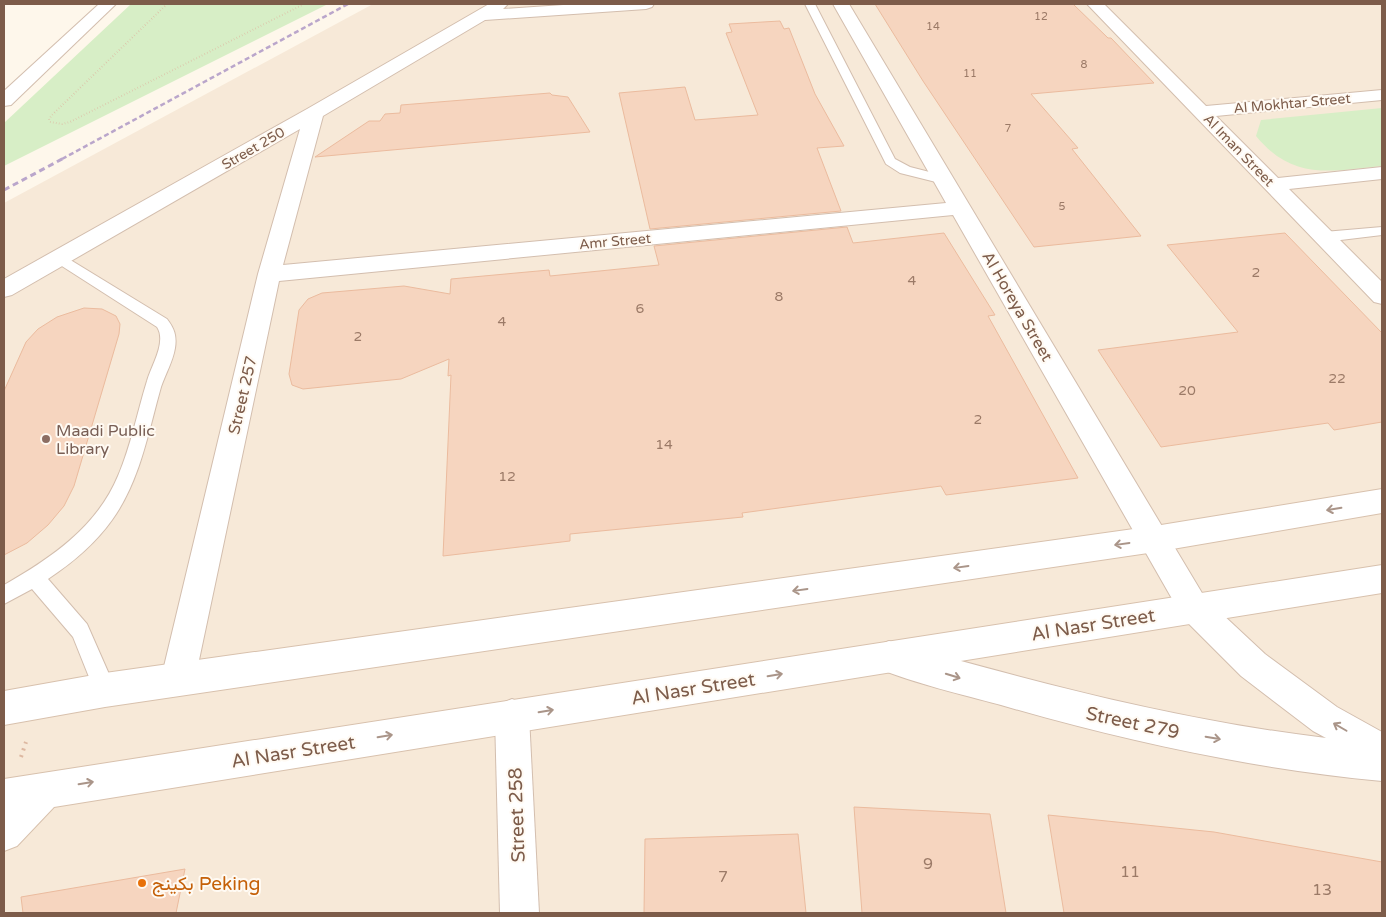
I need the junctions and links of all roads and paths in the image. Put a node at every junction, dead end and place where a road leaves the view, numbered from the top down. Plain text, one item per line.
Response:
1 (108, 4) edge
2 (167, 4) edge
3 (304, 4) edge
4 (500, 4) edge
5 (646, 4) edge
6 (810, 4) edge
7 (841, 4) edge
8 (1095, 4) edge
9 (482, 15) junction
10 (4, 76) edge
11 (24, 82) junction
12 (1382, 95) edge
13 (4, 101) edge
14 (1202, 112) junction
15 (314, 113) junction
16 (1382, 173) edge
17 (944, 180) junction
18 (1273, 185) junction
19 (960, 208) junction
20 (1382, 231) edge
21 (1324, 237) junction
22 (59, 258) junction
23 (269, 274) junction
24 (4, 289) edge
25 (1382, 296) edge
26 (1382, 501) edge
27 (1155, 539) junction
28 (35, 578) junction
29 (1382, 579) edge
30 (4, 595) edge
31 (1194, 608) junction
32 (889, 657) junction
33 (178, 679) junction
34 (105, 690) junction
35 (37, 702) junction
36 (4, 708) edge
37 (512, 716) junction
38 (1382, 751) edge
39 (1382, 763) edge
40 (45, 790) junction
41 (7, 796) edge
42 (4, 832) edge
43 (520, 913) edge

1 - 11 street
2 - 3 path
4 - 9 street, Street 250
5 - 9 street
6 - 17 lane
7 - 17 street, Al Horeya Street
8 - 14 street, Al Iman Street
9 - 15 street, Street 250
10 - 11 street
11 - 13 street
12 - 14 street, Al Mokhtar Street
14 - 18 street, Al Iman Street
15 - 22 street, Street 250
15 - 23 street, Street 257
16 - 18 street
17 - 19 street, Al Horeya Street
18 - 21 street, Al Iman Street
19 - 23 street, Amr Street
19 - 27 street, Al Horeya Street
20 - 21 lane
21 - 25 street, Al Iman Street
22 - 24 street, Street 250
22 - 28 lane
23 - 33 street, Street 257
26 -> 27 street
27 - 31 street, Al Horeya Street
27 -> 33 street
28 - 30 lane
28 - 34 lane
29 - 31 street, Al Nasr Street
31 - 32 street, Al Nasr Street
38 -> 31 street
37 -> 32 street, Al Nasr Street
32 -> 39 street, Street 279
33 - 34 street
34 - 35 street
35 - 36 street
35 - 41 path
40 -> 37 street, Al Nasr Street
37 - 43 street, Street 258
40 - 41 street, Al Nasr Street
40 - 42 street

